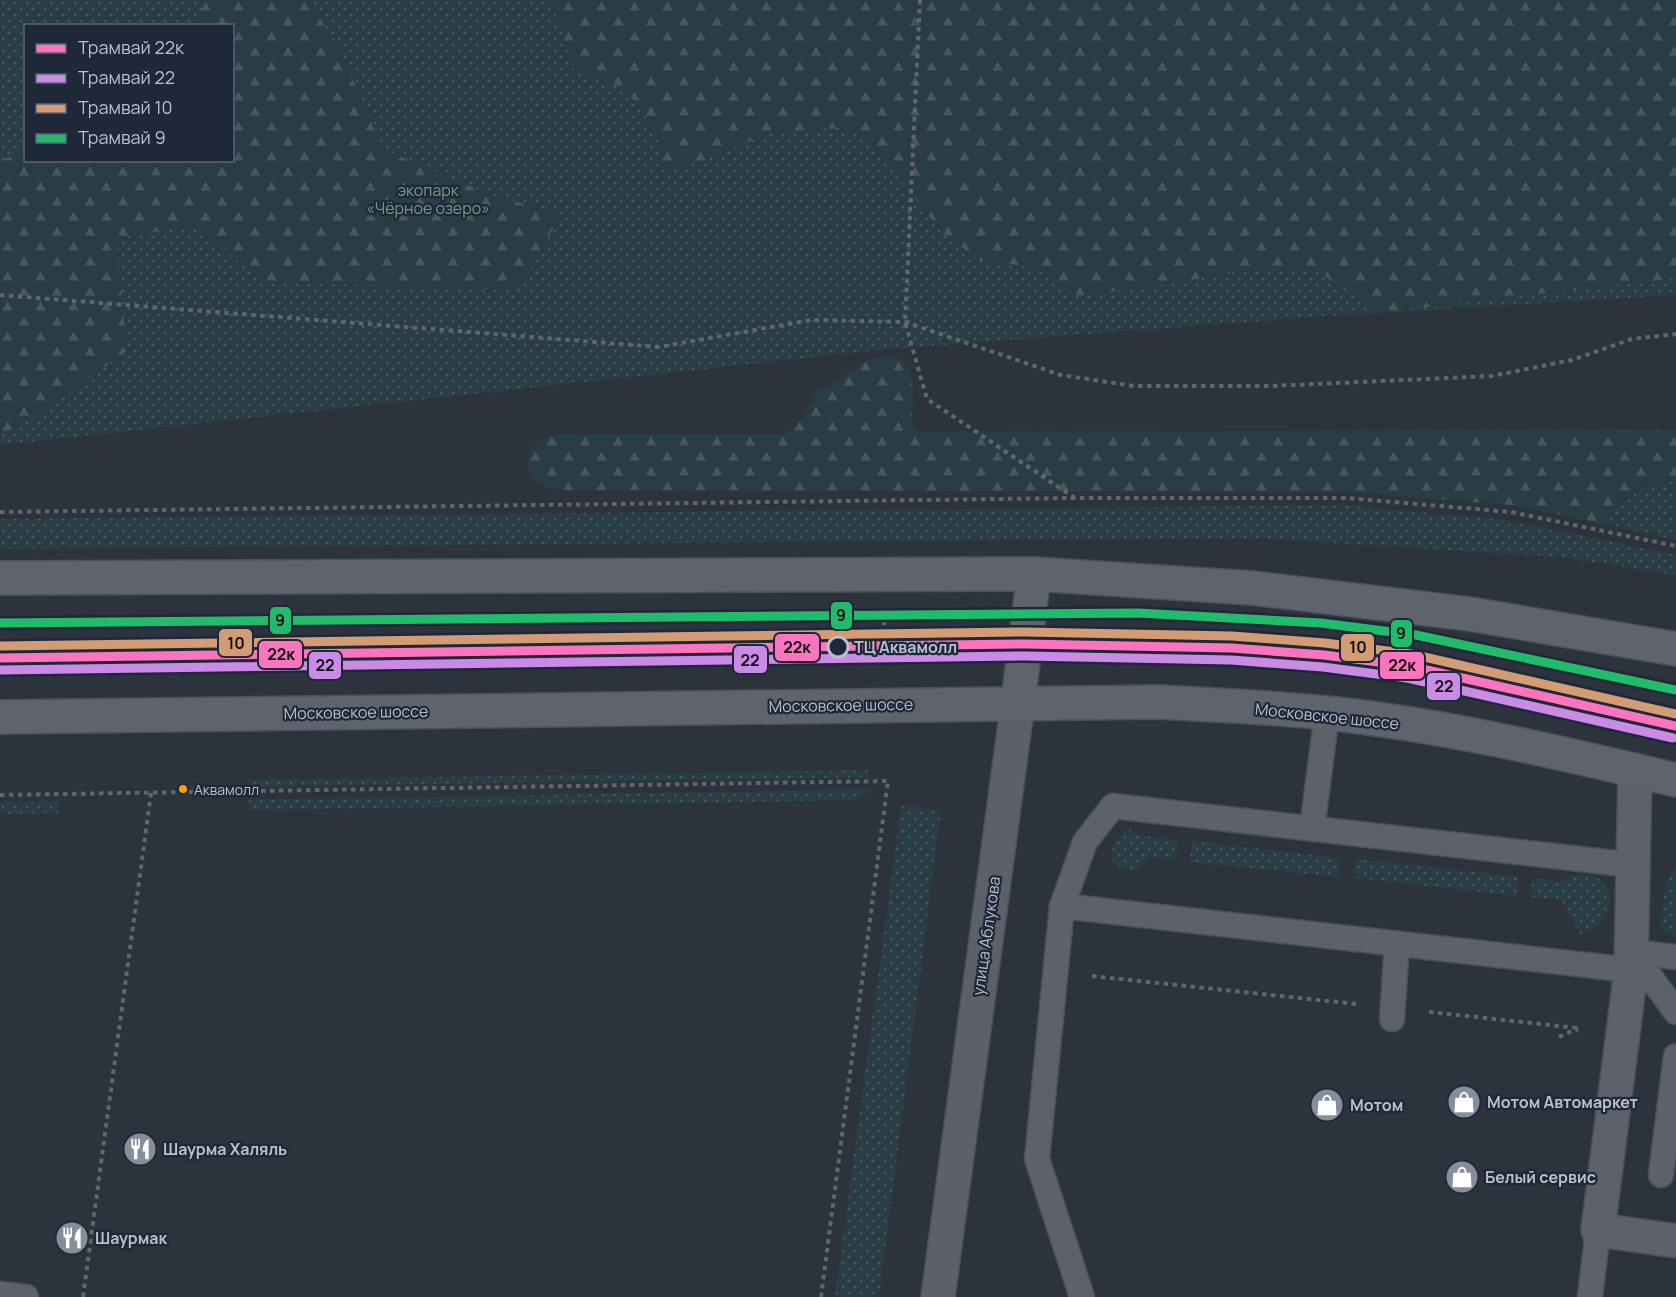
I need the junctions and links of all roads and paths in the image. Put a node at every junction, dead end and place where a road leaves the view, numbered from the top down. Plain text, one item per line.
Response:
1 (920, 0) edge
2 (0, 295) edge
3 (905, 322) junction
4 (1676, 334) edge
5 (1076, 498) junction
6 (0, 512) edge
7 (1676, 546) edge
8 (1034, 574) junction
9 (0, 579) edge
10 (884, 616) dead end
11 (1676, 648) edge
12 (584, 658) dead end
13 (1018, 702) junction
14 (1327, 713) junction
15 (0, 717) edge
16 (1635, 770) junction
17 (1676, 780) edge
18 (151, 793) junction
19 (0, 795) edge
20 (1312, 829) junction
21 (1633, 865) junction
22 (1062, 906) junction
23 (1397, 944) junction
24 (1676, 957) edge
25 (1631, 961) junction
26 (1676, 1012) edge
27 (1392, 1019) dead end
28 (1578, 1028) dead end
29 (1559, 1037) dead end
30 (1676, 1056) edge
31 (1661, 1175) dead end
32 (1598, 1230) junction
33 (1676, 1241) edge
34 (0, 1294) edge
35 (26, 1297) edge
36 (83, 1297) edge
37 (821, 1297) edge
38 (938, 1297) edge
39 (1082, 1297) edge
40 (1590, 1297) edge

1 - 3 path
2 - 3 path
3 - 4 path
3 - 5 path
5 - 6 path
5 - 7 path
8 - 9 main road
8 - 11 main road
8 - 13 main road, улица Аблукова
10 - 12 path
13 - 14 main road, Московское шоссе
13 - 15 main road, Московское шоссе
13 - 38 street, улица Аблукова
14 - 16 main road, Московское шоссе
14 - 20 lane
16 - 17 main road, Московское шоссе
16 - 21 street
18 - 19 path
18 - 36 path
18 - 37 path
20 - 21 lane
20 - 22 lane
21 - 25 street
22 - 23 lane
22 - 39 lane
23 - 25 lane
23 - 27 lane
24 - 25 lane
25 - 26 lane
25 - 32 street
28 - 29 path
30 - 31 lane
32 - 33 street
32 - 40 lane
34 - 35 lane

